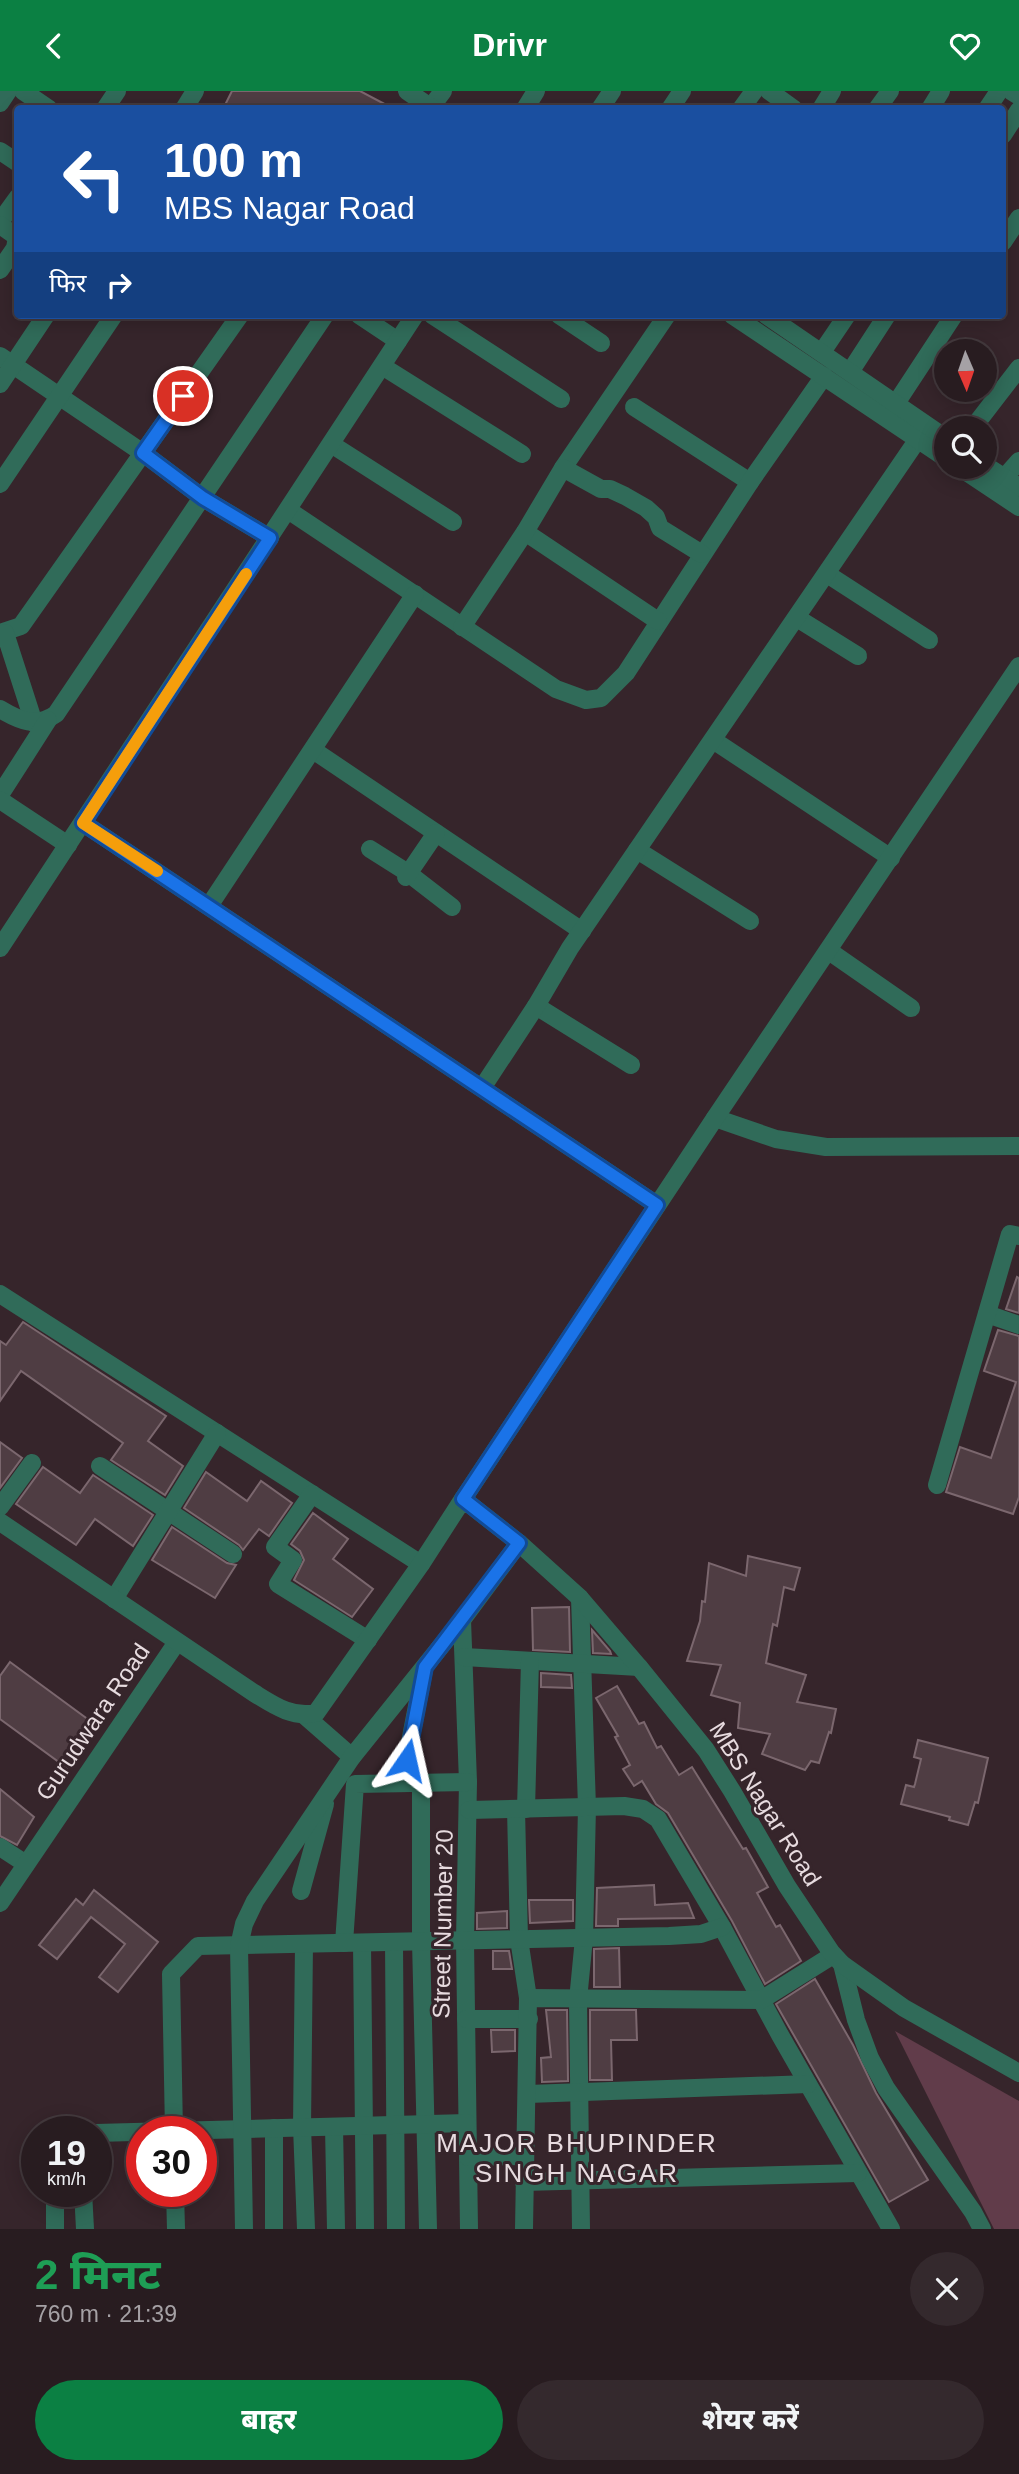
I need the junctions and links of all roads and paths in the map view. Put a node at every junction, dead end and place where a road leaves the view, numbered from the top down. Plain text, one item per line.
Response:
1 (8, 91) edge
2 (23, 91) edge
3 (407, 91) edge
4 (769, 91) edge
5 (1011, 91) edge
6 (1019, 96) edge
7 (0, 103) edge
8 (43, 105) edge
9 (428, 105) edge
10 (788, 105) edge
11 (1019, 110) edge
12 (1006, 130) edge
13 (14, 203) edge
14 (1019, 218) edge
15 (0, 223) edge
16 (14, 234) edge
17 (1006, 238) edge
18 (14, 249) edge
19 (0, 270) edge
20 (43, 319) edge
21 (111, 319) edge
22 (236, 319) edge
23 (322, 319) edge
24 (365, 319) edge
25 (412, 319) edge
26 (438, 319) edge
27 (565, 319) edge
28 (664, 319) edge
29 (738, 319) edge
30 (844, 319) edge
31 (884, 319) edge
32 (951, 319) edge
33 (788, 321) edge
34 (398, 341) junction
35 (601, 342) dead end
36 (822, 352) junction
37 (6, 361) edge
38 (382, 366) junction
39 (1019, 368) edge
40 (850, 372) junction
41 (824, 376) junction
42 (0, 384) edge
43 (59, 396) junction
44 (561, 399) dead end
45 (634, 407) dead end
46 (891, 410) junction
47 (982, 416) edge
48 (934, 432) edge
49 (918, 439) junction
50 (331, 444) junction
51 (934, 450) edge
52 (143, 453) junction
53 (522, 454) dead end
54 (1019, 461) edge
55 (563, 468) junction
56 (997, 473) edge
57 (978, 479) edge
58 (750, 482) junction
59 (1012, 482) edge
60 (0, 484) edge
61 (203, 498) junction
62 (1019, 507) edge
63 (288, 510) junction
64 (453, 522) dead end
65 (525, 532) junction
66 (270, 538) junction
67 (702, 554) junction
68 (827, 574) junction
69 (415, 594) junction
70 (797, 618) junction
71 (658, 621) junction
72 (462, 627) junction
73 (3, 633) edge
74 (929, 640) dead end
75 (858, 656) dead end
76 (1019, 666) edge
77 (0, 709) edge
78 (41, 722) junction
79 (713, 740) junction
80 (313, 750) junction
81 (0, 797) edge
82 (385, 809) dead end
83 (83, 823) junction
84 (433, 838) junction
85 (68, 845) junction
86 (370, 849) dead end
87 (637, 850) junction
88 (891, 858) junction
89 (407, 875) junction
90 (481, 875) dead end
91 (209, 906) junction
92 (452, 907) dead end
93 (750, 921) dead end
94 (582, 931) junction
95 (0, 948) edge
96 (829, 951) junction
97 (536, 1006) junction
98 (911, 1008) dead end
99 (631, 1065) dead end
100 (482, 1088) junction
101 (715, 1118) junction
102 (1019, 1146) edge
103 (657, 1205) junction
104 (1019, 1236) edge
105 (0, 1294) edge
106 (987, 1314) junction
107 (1019, 1325) edge
108 (217, 1433) junction
109 (32, 1463) dead end
110 (100, 1466) dead end
111 (937, 1485) dead end
112 (312, 1494) junction
113 (463, 1499) junction
114 (0, 1507) edge
115 (169, 1512) junction
116 (0, 1523) edge
117 (519, 1543) junction
118 (233, 1554) dead end
119 (421, 1564) junction
120 (580, 1598) junction
121 (114, 1599) junction
122 (462, 1620) junction
123 (368, 1640) junction
124 (177, 1642) junction
125 (464, 1657) junction
126 (530, 1661) junction
127 (582, 1663) junction
128 (425, 1667) junction
129 (639, 1667) junction
130 (304, 1716) junction
131 (352, 1757) junction
132 (468, 1782) junction
133 (402, 1783) junction
134 (421, 1783) junction
135 (329, 1790) junction
136 (587, 1807) junction
137 (521, 1809) junction
138 (469, 1810) junction
139 (0, 1847) edge
140 (26, 1864) junction
141 (301, 1891) dead end
142 (0, 1903) edge
143 (722, 1927) junction
144 (584, 1938) junction
145 (519, 1939) junction
146 (465, 1940) junction
147 (421, 1941) junction
148 (394, 1942) junction
149 (344, 1943) junction
150 (362, 1943) junction
151 (304, 1944) junction
152 (239, 1946) junction
153 (838, 1959) junction
154 (528, 1998) junction
155 (578, 2000) junction
156 (761, 2000) junction
157 (466, 2019) junction
158 (529, 2019) junction
159 (1019, 2073) edge
160 (808, 2084) junction
161 (578, 2092) junction
162 (528, 2094) junction
163 (174, 2116) edge
164 (467, 2123) junction
165 (426, 2124) junction
166 (395, 2125) junction
167 (334, 2126) junction
168 (364, 2126) junction
169 (302, 2127) junction
170 (274, 2128) junction
171 (243, 2129) junction
172 (217, 2130) edge
173 (525, 2156) junction
174 (468, 2157) junction
175 (858, 2173) junction
176 (582, 2180) junction
177 (524, 2182) junction
178 (55, 2207) edge
179 (84, 2207) edge
180 (175, 2207) edge
181 (55, 2229) edge
182 (85, 2229) edge
183 (176, 2229) edge
184 (244, 2229) edge
185 (274, 2229) edge
186 (306, 2229) edge
187 (337, 2229) edge
188 (365, 2229) edge
189 (396, 2229) edge
190 (428, 2229) edge
191 (469, 2229) edge
192 (524, 2229) edge
193 (581, 2229) edge
194 (891, 2229) edge
195 (982, 2229) edge

1 - 7 street
2 - 8 street
3 - 9 street
4 - 10 street
5 - 6 street
11 - 12 street
13 - 15 street
14 - 17 street
15 - 16 street
18 - 19 street
20 - 37 street
21 - 43 street
22 - 52 street
23 - 61 street
24 - 34 street
25 - 34 street
26 - 44 street
27 - 35 street
28 - 55 street
29 - 41 street
30 - 36 street
31 - 40 street
32 - 46 street
33 - 36 street
34 - 38 street
36 - 40 street
37 - 42 street
37 - 43 street
38 - 50 street
38 - 53 street
39 - 47 street
40 - 46 street
41 - 46 street
41 - 58 street
43 - 52 street
43 - 60 street
45 - 58 street
46 - 48 street
46 - 49 street
49 - 51 street
49 - 68 street
50 - 63 street
50 - 64 street
52 - 61 street
52 - 73 street
54 - 59 street
55 - 65 street
55 - 67 street
56 - 59 street
57 - 62 street
58 - 67 street
61 - 66 street
61 - 78 street
63 - 66 street
63 - 69 street
65 - 71 street
65 - 72 street
66 - 83 street
67 - 71 street
68 - 70 street
68 - 74 street
69 - 72 street
69 - 80 street
70 - 75 street
70 - 79 street
71 - 72 street
73 - 78 street
76 - 88 street
77 - 78 street
78 - 81 street
79 - 87 street
79 - 88 street
80 - 84 street
80 - 91 street
81 - 85 street
82 - 84 street
83 - 85 street
83 - 91 street
84 - 89 street
84 - 90 street
84 - 94 street
85 - 95 street
86 - 89 street
87 - 93 street
87 - 94 street
88 - 96 street
89 - 92 street
91 - 100 street
94 - 97 street
96 - 98 street
96 - 101 street
97 - 99 street
97 - 100 street
100 - 103 street
101 - 102 street
101 - 103 street
103 - 113 street
104 - 106 street
105 - 108 street
106 - 107 street
106 - 111 street
108 - 112 street
108 - 115 street
109 - 114 street
110 - 115 street
112 - 119 street
112 - 123 street
113 - 117 street, MBS Nagar Road
113 - 119 street
115 - 118 street
115 - 121 street
116 - 121 street, Gurudwara Road
117 - 120 street, MBS Nagar Road
117 - 122 street
119 - 123 street
120 - 127 street
120 - 129 street, MBS Nagar Road
121 - 124 street, Gurudwara Road
122 - 125 street, Street Number 20
122 - 128 street
123 - 130 street
124 - 130 street
124 - 140 street, Gurudwara Road
125 - 126 street
125 - 132 street, Street Number 20
126 - 127 street
126 - 137 street
127 - 129 street
127 - 136 street
128 - 131 street
128 - 133 street
129 - 153 street, MBS Nagar Road
130 - 131 street
131 - 135 street
132 - 134 street
132 - 138 street, Street Number 20
133 - 134 street
133 - 149 street
134 - 147 street
135 - 141 street
135 - 152 street
136 - 137 street
136 - 143 street
136 - 144 street
137 - 138 street
137 - 145 street
138 - 146 street, Street Number 20
139 - 140 street
140 - 142 street, Gurudwara Road
143 - 144 street
143 - 156 street
144 - 145 street
144 - 155 street
145 - 146 street
145 - 154 street
146 - 147 street
146 - 157 street, Street Number 20
147 - 148 street
147 - 165 street
148 - 150 street
148 - 166 street
149 - 150 street
149 - 151 street
150 - 168 street
151 - 152 street
151 - 169 street
152 - 163 street
152 - 171 street
153 - 156 street
153 - 159 street, MBS Nagar Road
153 - 195 street
154 - 155 street
154 - 158 street
155 - 156 street
155 - 161 street
156 - 160 street
157 - 158 street
157 - 164 street, Street Number 20
158 - 162 street
160 - 161 street
160 - 175 street
161 - 162 street
161 - 176 street
162 - 173 street
164 - 165 street
164 - 174 street, Street Number 20
165 - 166 street
165 - 190 street
166 - 168 street
166 - 189 street
167 - 168 street
167 - 169 street
167 - 187 street
168 - 188 street
169 - 170 street
169 - 186 street
170 - 171 street
170 - 185 street
171 - 172 street
171 - 184 street
173 - 174 street
173 - 177 street
174 - 191 street, Street Number 20
175 - 176 street
175 - 194 street
176 - 177 street
176 - 193 street
177 - 192 street
178 - 181 street
179 - 182 street
180 - 183 street

